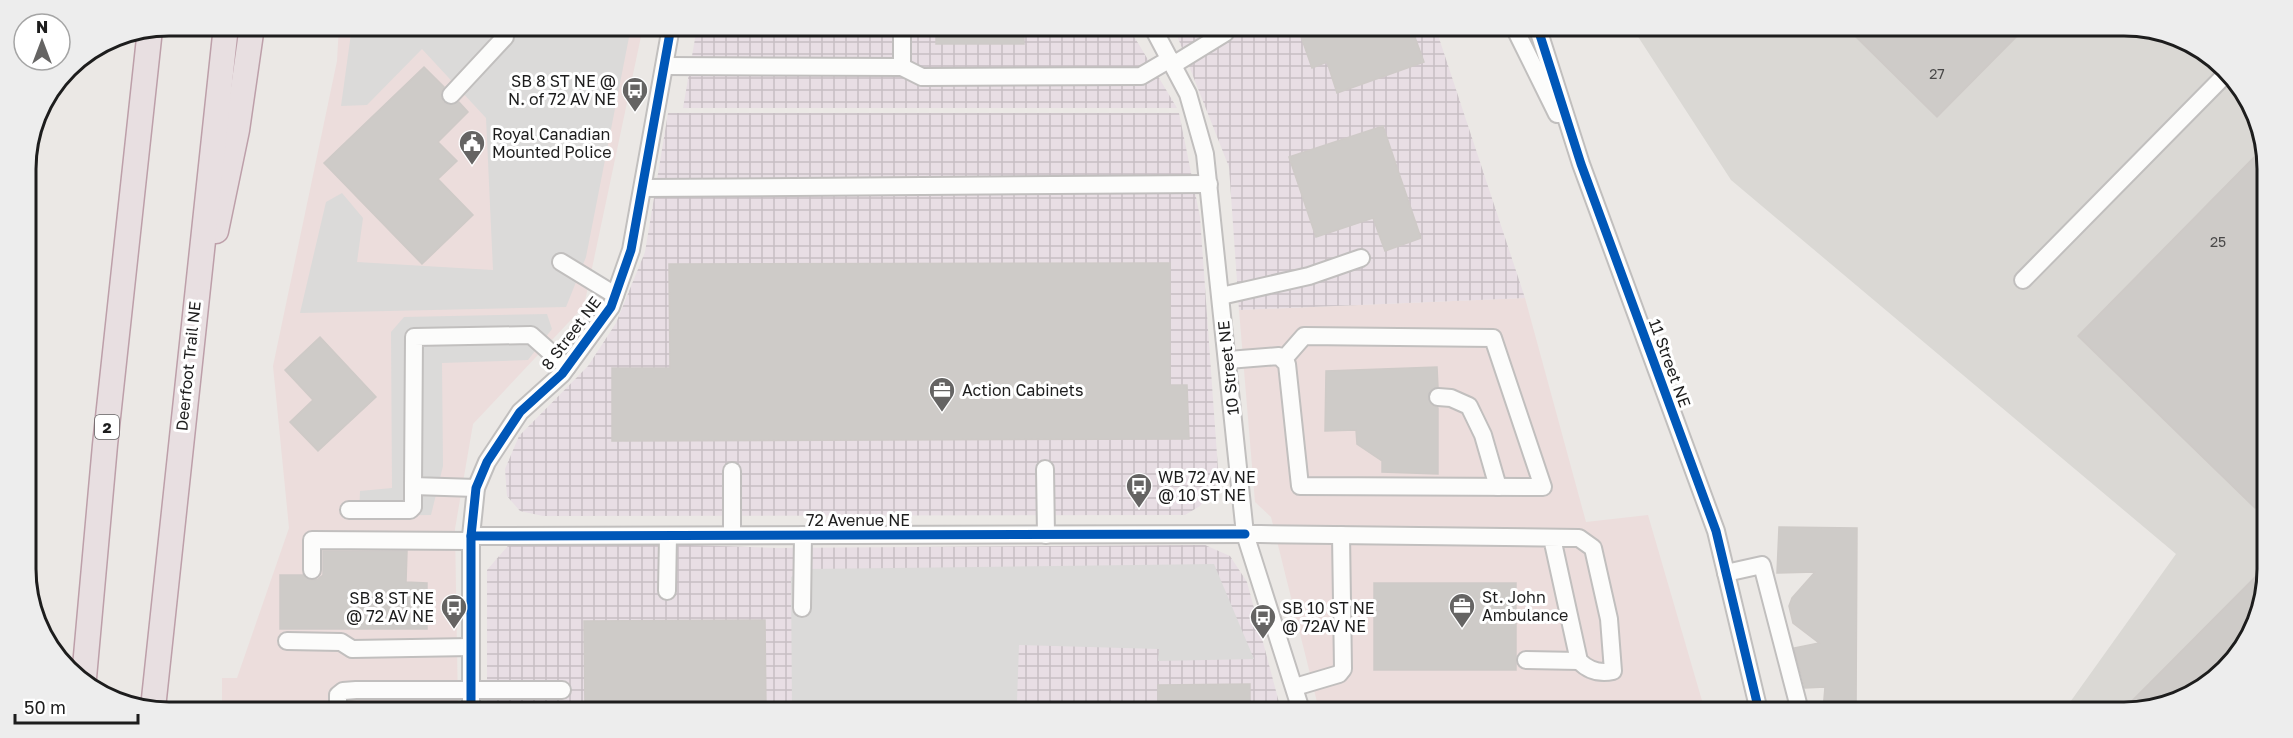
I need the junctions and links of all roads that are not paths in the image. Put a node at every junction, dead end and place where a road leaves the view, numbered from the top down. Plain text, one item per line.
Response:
1 (225, 36) edge
2 (251, 36) edge
3 (670, 36) edge
4 (902, 36) edge
5 (1157, 36) edge
6 (1220, 36) edge
7 (1518, 36) edge
8 (1540, 36) edge
9 (505, 37) dead end
10 (149, 38) edge
11 (1172, 62) junction
12 (665, 66) junction
13 (902, 67) junction
14 (2221, 79) edge
15 (451, 94) dead end
16 (1581, 164) junction
17 (1209, 184) junction
18 (643, 188) junction
19 (1361, 258) dead end
20 (561, 262) dead end
21 (2023, 280) dead end
22 (196, 291) junction
23 (615, 295) junction
24 (1221, 296) junction
25 (1227, 360) junction
26 (1283, 360) junction
27 (567, 367) junction
28 (1438, 397) dead end
29 (1045, 470) dead end
30 (732, 471) dead end
31 (413, 486) junction
32 (1498, 487) junction
33 (476, 488) junction
34 (349, 510) dead end
35 (1245, 534) junction
36 (732, 535) junction
37 (803, 535) junction
38 (1046, 535) junction
39 (1341, 535) junction
40 (668, 536) junction
41 (471, 538) junction
42 (1552, 538) junction
43 (312, 570) dead end
44 (1726, 573) junction
45 (667, 591) dead end
46 (802, 608) dead end
47 (287, 641) dead end
48 (471, 648) junction
49 (1526, 660) dead end
50 (1579, 662) junction
51 (85, 671) edge
52 (1295, 687) junction
53 (471, 690) junction
54 (562, 690) dead end
55 (154, 701) edge
56 (338, 702) edge
57 (471, 702) edge
58 (1299, 702) edge
59 (1757, 702) edge
60 (1798, 702) edge

1 - 22 highway, Deerfoot Trail NE
2 - 22 highway
3 - 12 street, 8 Street NE
4 - 13 street
5 - 11 street, 10 Street NE
6 - 11 street
7 - 16 street, 11 Street NE
8 - 16 street, 11 Street NE
9 - 15 street
10 - 51 highway, 2
11 - 13 street
11 - 17 street, 10 Street NE
12 - 13 street
12 - 18 street, 8 Street NE
14 - 21 street
16 - 44 street, 11 Street NE
17 - 18 street
17 - 24 street, 10 Street NE
18 - 23 street, 8 Street NE
19 - 24 street
20 - 23 street
22 - 55 highway, Deerfoot Trail NE
23 - 27 street, 8 Street NE
24 - 25 street, 10 Street NE
25 - 26 street
25 - 35 street, 10 Street NE
26 - 32 street
26 - 32 street
27 - 31 street
27 - 33 street, 8 Street NE
28 - 32 street
29 - 38 street
30 - 36 street
31 - 33 street
31 - 34 street
33 - 41 street, 8 Street NE
35 - 38 street, 72 Avenue NE
35 - 39 street, 72 Avenue NE
35 - 52 street, 10 Street NE
36 - 37 street, 72 Avenue NE
36 - 40 street, 72 Avenue NE
37 - 38 street, 72 Avenue NE
37 - 46 street
39 - 42 street, 72 Avenue NE
39 - 52 street
40 - 41 street, 72 Avenue NE
40 - 45 street
41 - 43 street, 72 Avenue NE
41 - 48 street, 8 Street NE
42 - 50 street
42 - 50 street, 72 Avenue NE
44 - 59 street, 11 Street NE
44 - 60 street
47 - 48 street
48 - 53 street, 8 Street NE
49 - 50 street
52 - 58 street, 10 Street NE
53 - 54 street
53 - 56 street
53 - 57 street, 8 Street NE

